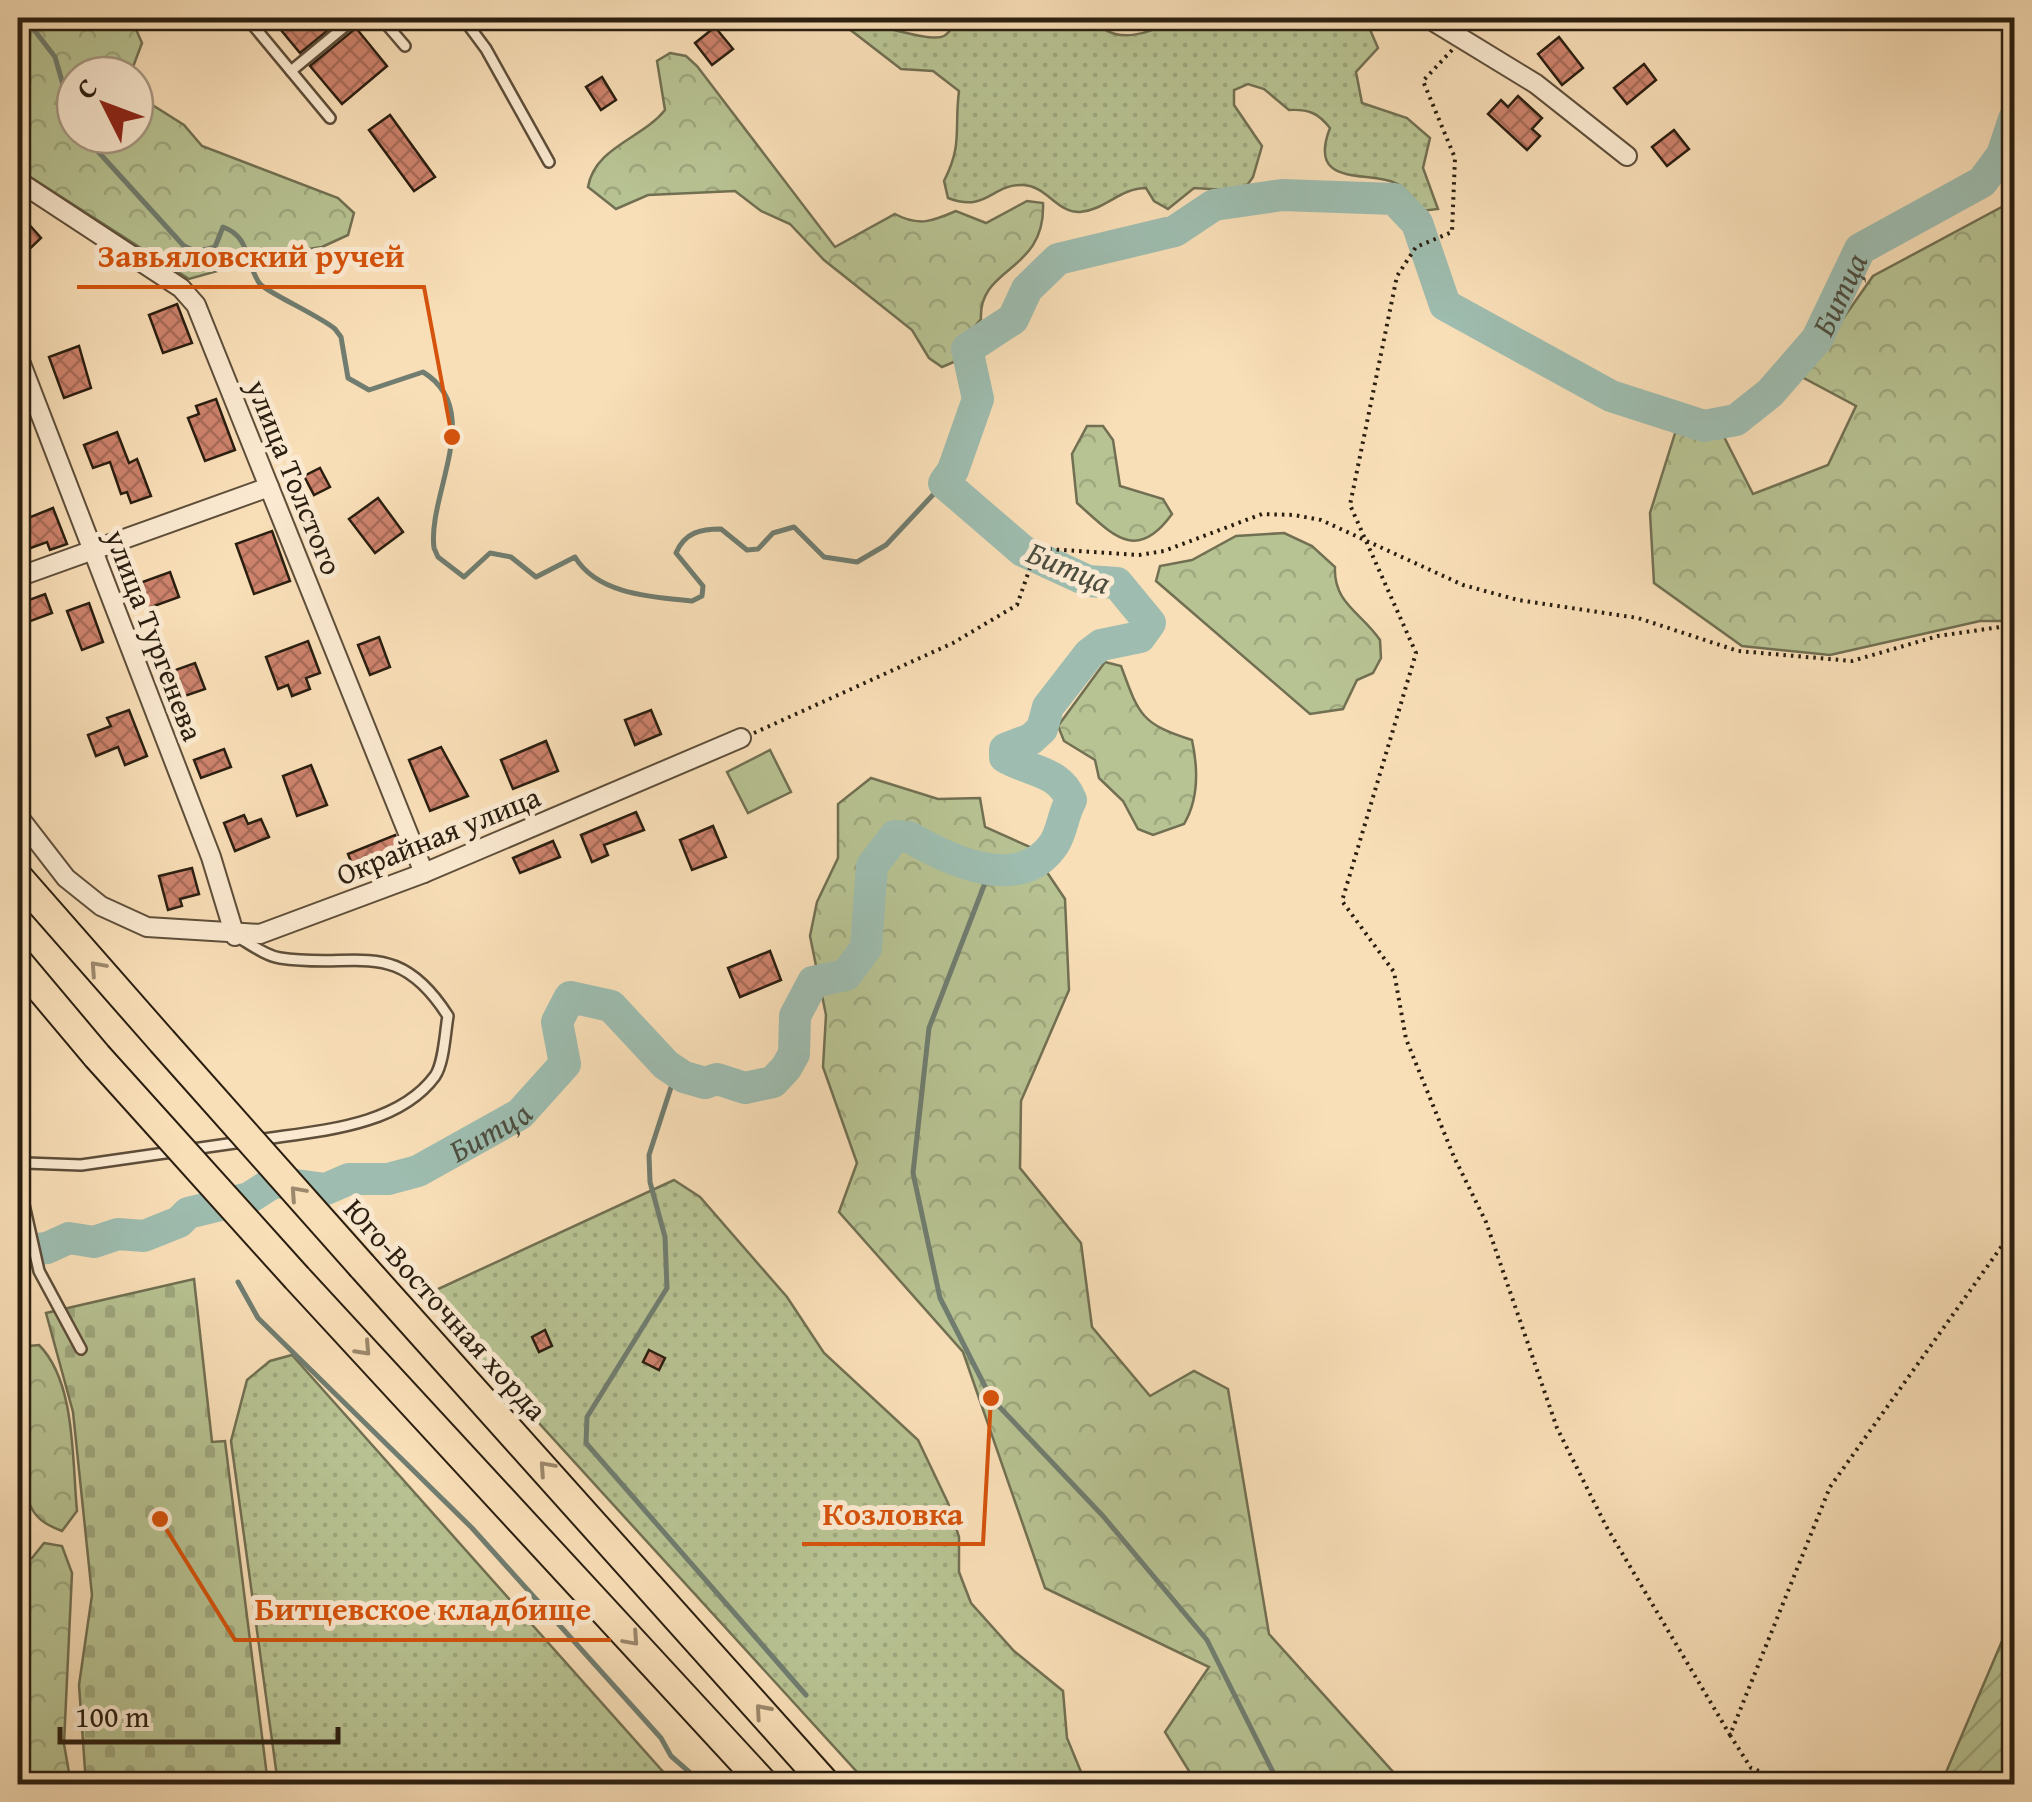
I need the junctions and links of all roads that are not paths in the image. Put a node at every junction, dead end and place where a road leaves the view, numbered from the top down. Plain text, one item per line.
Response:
1 (247, 18) edge
2 (355, 18) edge
3 (381, 18) edge
4 (463, 18) edge
5 (1428, 18) edge
6 (405, 46) dead end
7 (291, 70) junction
8 (330, 118) dead end
9 (1627, 156) dead end
10 (549, 162) dead end
11 (18, 181) edge
12 (18, 356) edge
13 (270, 487) junction
14 (92, 550) junction
15 (18, 577) edge
16 (740, 738) road end
17 (18, 816) edge
18 (424, 873) junction
19 (18, 877) edge
20 (235, 936) junction
21 (18, 962) edge
22 (18, 1177) edge
23 (81, 1349) dead end
24 (764, 1784) edge
25 (826, 1784) edge

1 - 7 lane
2 - 7 lane
3 - 6 lane
4 - 10 lane
5 - 9 street
7 - 8 lane
11 - 13 street, улица Толстого
12 - 14 street, улица Тургенева
13 - 14 street
13 - 18 street, улица Толстого
14 - 15 street
14 - 20 street, улица Тургенева
16 - 18 street, Окрайная улица
17 - 20 street, Окрайная улица
18 - 20 street, Окрайная улица
25 -> 19 main road, Юго-Восточная хорда, bridge
20 - 22 lane
21 -> 24 main road, bridge
22 - 23 lane

